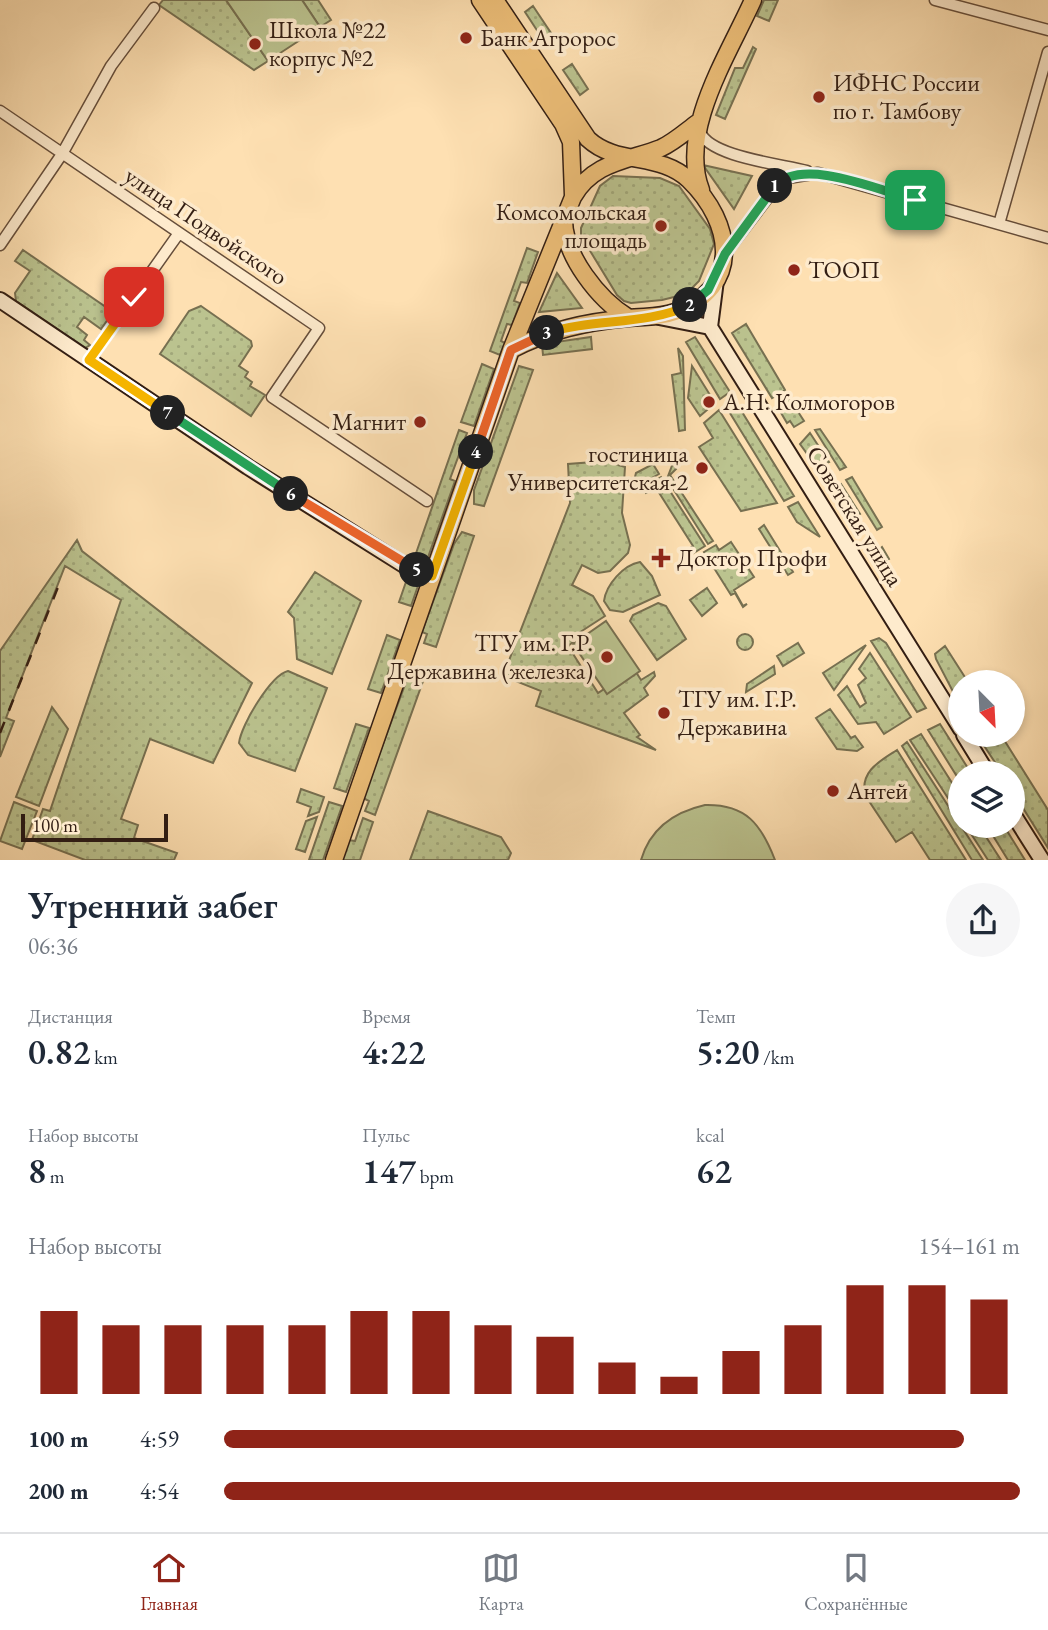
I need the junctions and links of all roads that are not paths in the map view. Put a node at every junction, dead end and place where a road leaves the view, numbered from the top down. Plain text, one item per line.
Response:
1 (481, 0) edge
2 (495, 0) edge
3 (753, 0) edge
4 (935, 0) edge
5 (154, 8) dead end
6 (1048, 30) edge
7 (1048, 52) edge
8 (0, 111) edge
9 (697, 123) junction
10 (62, 154) junction
11 (628, 157) junction
12 (818, 173) junction
13 (703, 195) junction
14 (573, 197) junction
15 (565, 216) junction
16 (999, 224) junction
17 (179, 233) junction
18 (1048, 238) edge
19 (0, 245) edge
20 (725, 254) junction
21 (716, 278) junction
22 (0, 300) edge
23 (659, 317) junction
24 (629, 318) junction
25 (710, 327) junction
26 (511, 350) junction
27 (89, 360) junction
28 (427, 501) dead end
29 (432, 576) junction
30 (948, 708) edge
31 (1025, 833) edge
32 (334, 860) edge
33 (1042, 860) edge

1 - 14 main road
2 - 11 main road
3 - 9 main road
4 - 6 street
5 - 10 street
7 - 16 street
8 - 10 street, улица Подвойского
9 - 11 main road
9 - 12 street
9 - 13 main road
10 - 17 street, улица Подвойского
10 - 19 street
11 - 13 main road
11 - 14 main road
12 - 16 street
12 - 20 street
13 - 20 main road
14 - 15 main road
15 - 24 main road
15 - 26 main road
16 - 18 street
17 - 27 street
17 - 28 street, улица Подвойского
20 - 21 main road
21 - 23 main road
21 - 25 main road
22 - 27 main road
23 - 24 main road
23 - 25 main road
24 - 26 main road
25 - 30 main road, Советская улица
26 - 29 main road
27 - 29 main road
29 - 32 main road
31 - 33 main road

